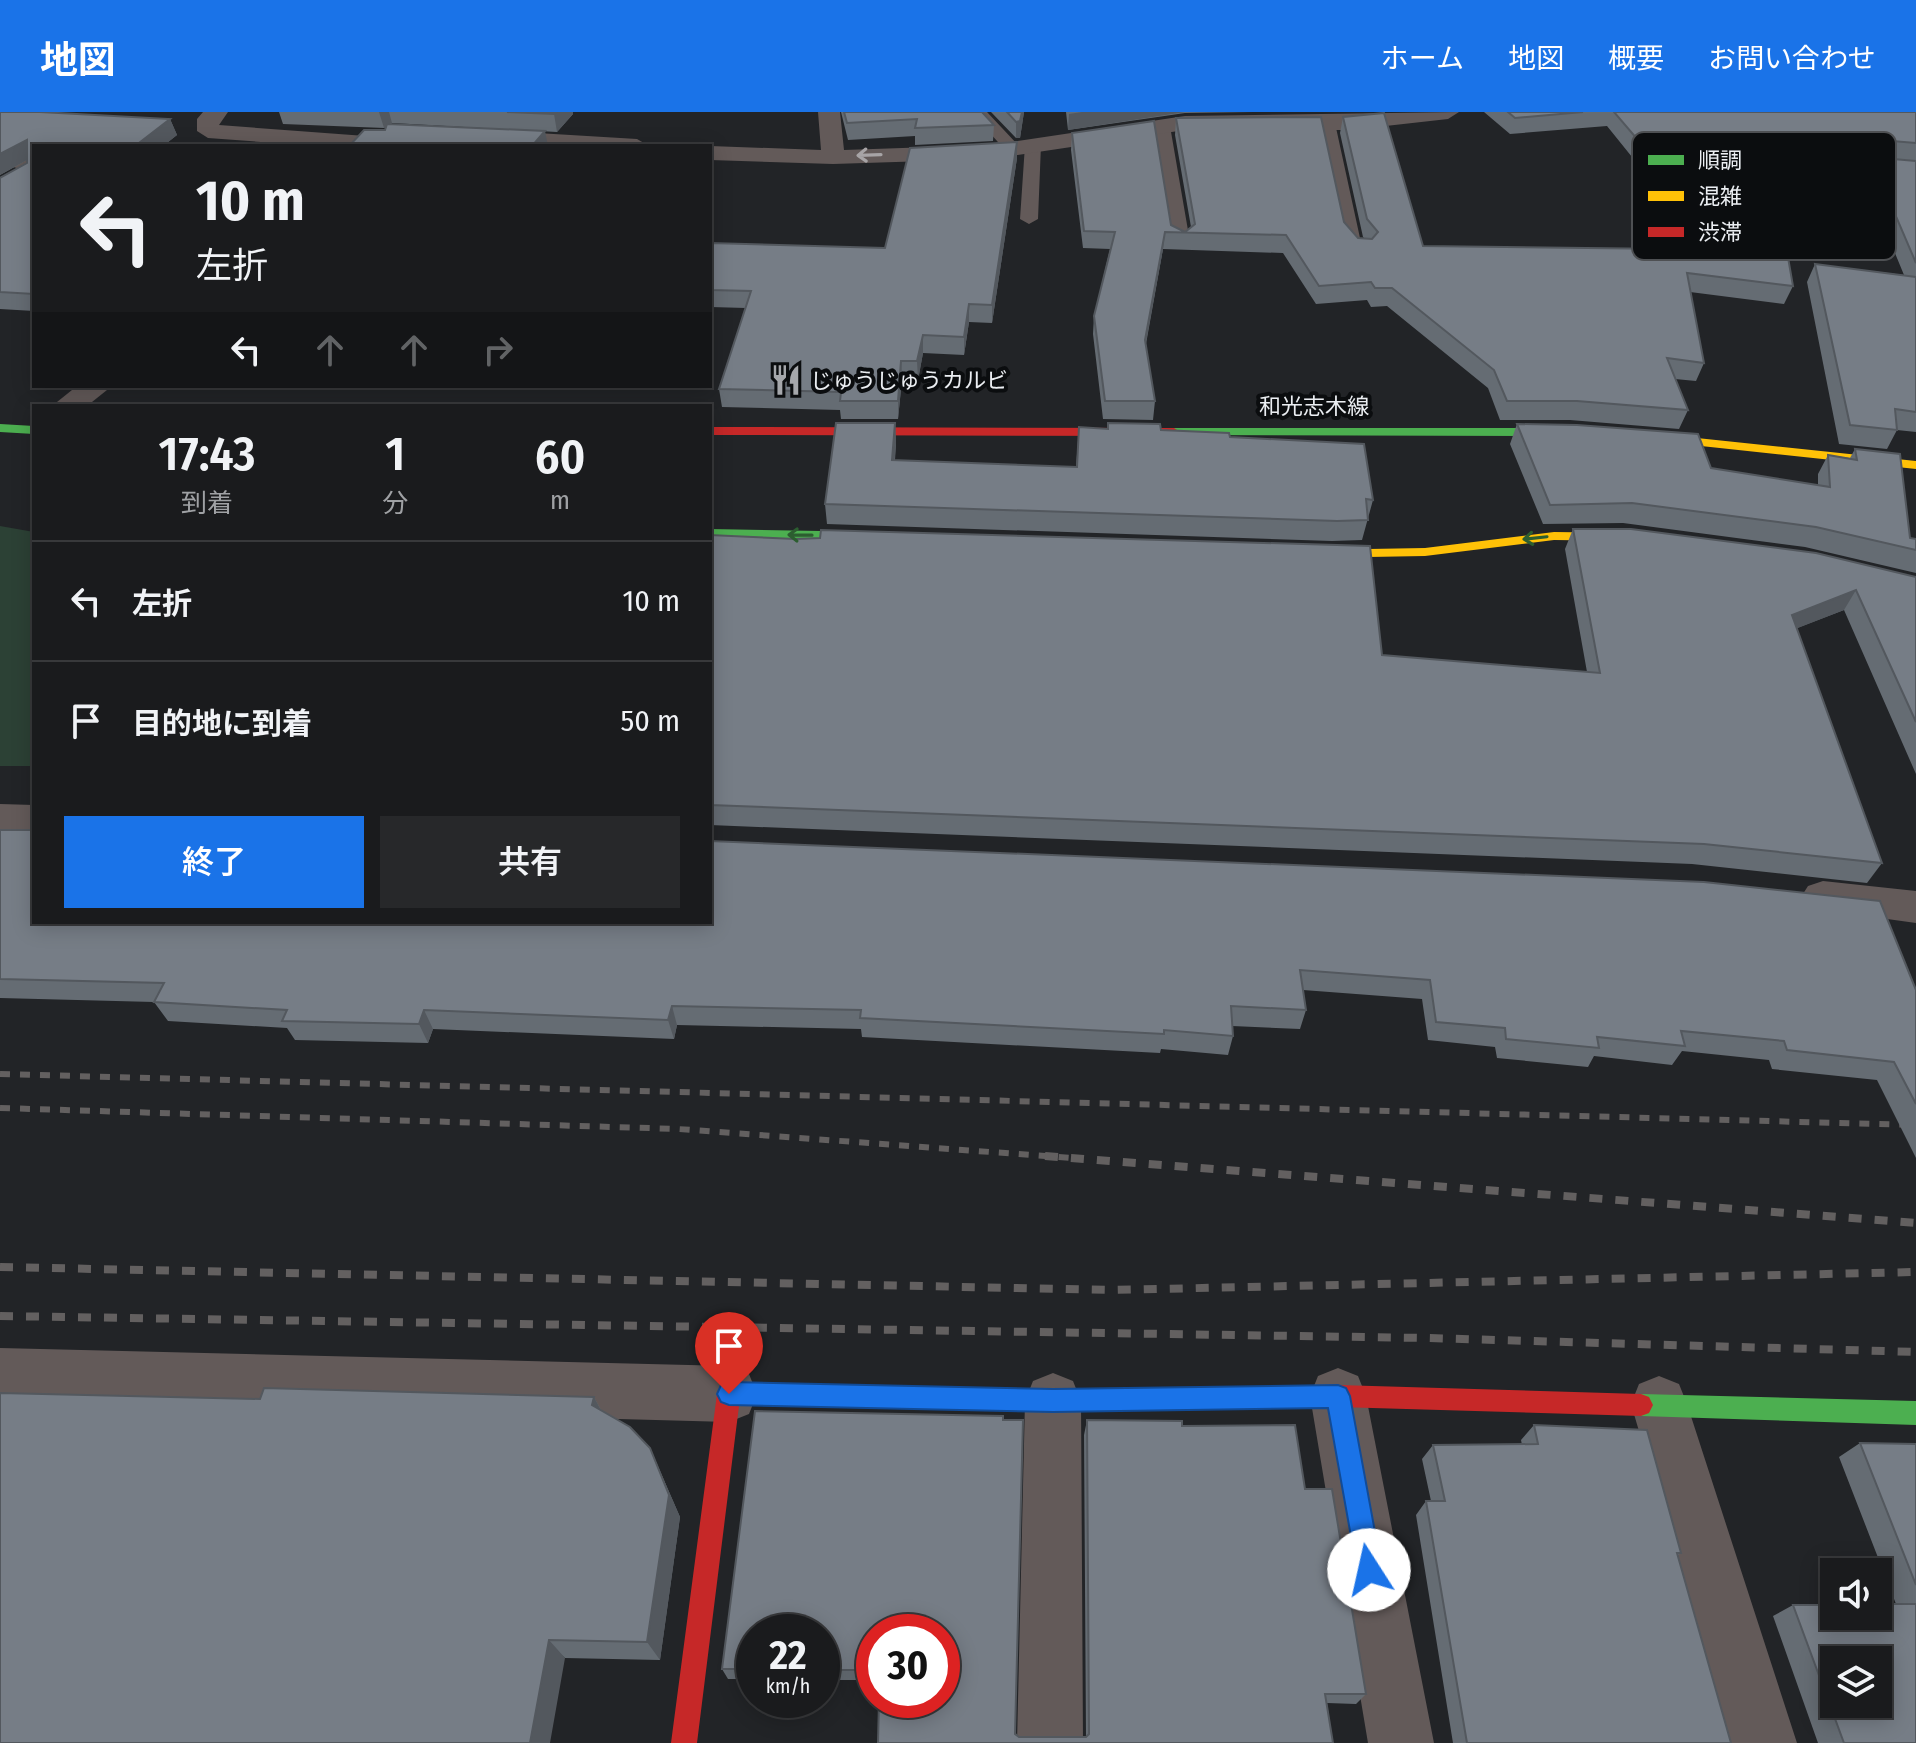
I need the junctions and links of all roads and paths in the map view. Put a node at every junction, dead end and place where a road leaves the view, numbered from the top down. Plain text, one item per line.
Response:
1 (217, 112) edge
2 (829, 112) edge
3 (979, 112) edge
4 (1448, 112) edge
5 (1417, 114) edge
6 (1327, 123) junction
7 (1162, 126) junction
8 (391, 137) edge
9 (471, 137) edge
10 (600, 144) edge
11 (1023, 147) junction
12 (712, 153) edge
13 (0, 157) edge
14 (833, 157) junction
15 (32, 165) edge
16 (32, 167) edge
17 (11, 181) edge
18 (1029, 219) dead end
19 (1181, 242) edge
20 (1362, 250) edge
21 (94, 388) edge
22 (70, 404) edge
23 (712, 431) edge
24 (1596, 433) edge
25 (1623, 435) edge
26 (1916, 465) edge
27 (712, 533) edge
28 (904, 537) edge
29 (1653, 540) edge
30 (1289, 553) edge
31 (0, 819) edge
32 (32, 820) edge
33 (1782, 893) edge
34 (1916, 907) edge
35 (0, 1375) edge
36 (729, 1394) junction
37 (1338, 1396) junction
38 (1053, 1401) junction
39 (1659, 1404) junction
40 (1916, 1413) edge
41 (684, 1743) edge
42 (1050, 1743) edge
43 (1401, 1743) edge
44 (1764, 1743) edge

1 - 8 street
2 - 14 street
3 - 11 lane
4 - 5 street
5 - 6 street
6 - 7 street
6 - 20 lane
7 - 11 street
7 - 19 lane
9 - 10 street
11 -> 14 street
11 - 18 lane
12 - 14 street
13 - 15 street
16 - 17 street
21 - 22 street
23 - 24 street, 和光志木線
25 - 26 street
28 -> 27 street
29 -> 30 street
31 - 32 street
33 - 34 street
35 - 36 street
36 - 38 street
36 - 41 street
37 - 38 street
37 - 39 street
37 - 43 street
38 - 42 street
39 - 40 street
39 - 44 street

